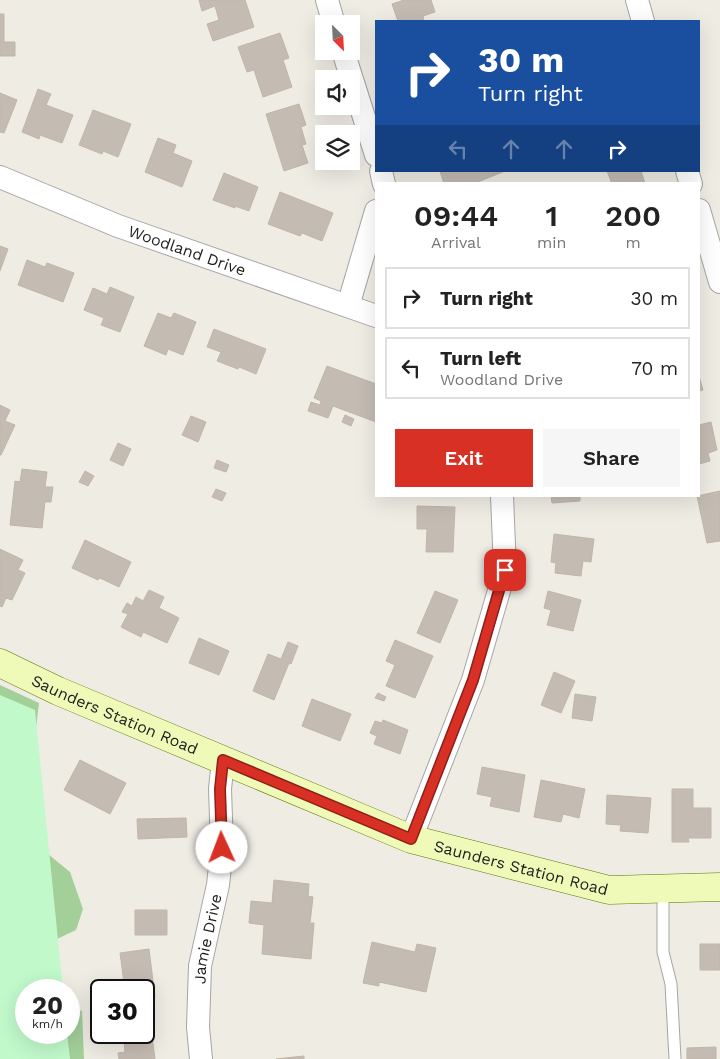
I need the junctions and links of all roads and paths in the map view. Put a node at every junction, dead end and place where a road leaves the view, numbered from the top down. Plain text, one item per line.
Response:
1 (327, 0) edge
2 (637, 0) edge
3 (331, 15) edge
4 (643, 20) edge
5 (346, 60) edge
6 (375, 152) edge
7 (0, 177) edge
8 (700, 213) edge
9 (375, 214) edge
10 (720, 282) edge
11 (348, 306) junction
12 (375, 316) edge
13 (502, 497) edge
14 (0, 664) edge
15 (223, 760) junction
16 (411, 839) junction
17 (720, 887) edge
18 (663, 888) junction
19 (201, 1059) edge
20 (674, 1059) edge

1 - 3 street
2 - 4 street
5 - 6 street
7 - 11 street, Woodland Drive
8 - 10 street
9 - 11 street
11 - 12 street, Woodland Drive
13 - 16 street
14 - 15 street, Saunders Station Road
15 - 16 street, Saunders Station Road
15 - 19 street, Jamie Drive
16 - 18 street, Saunders Station Road
17 - 18 street, Saunders Station Road
18 - 20 lane

